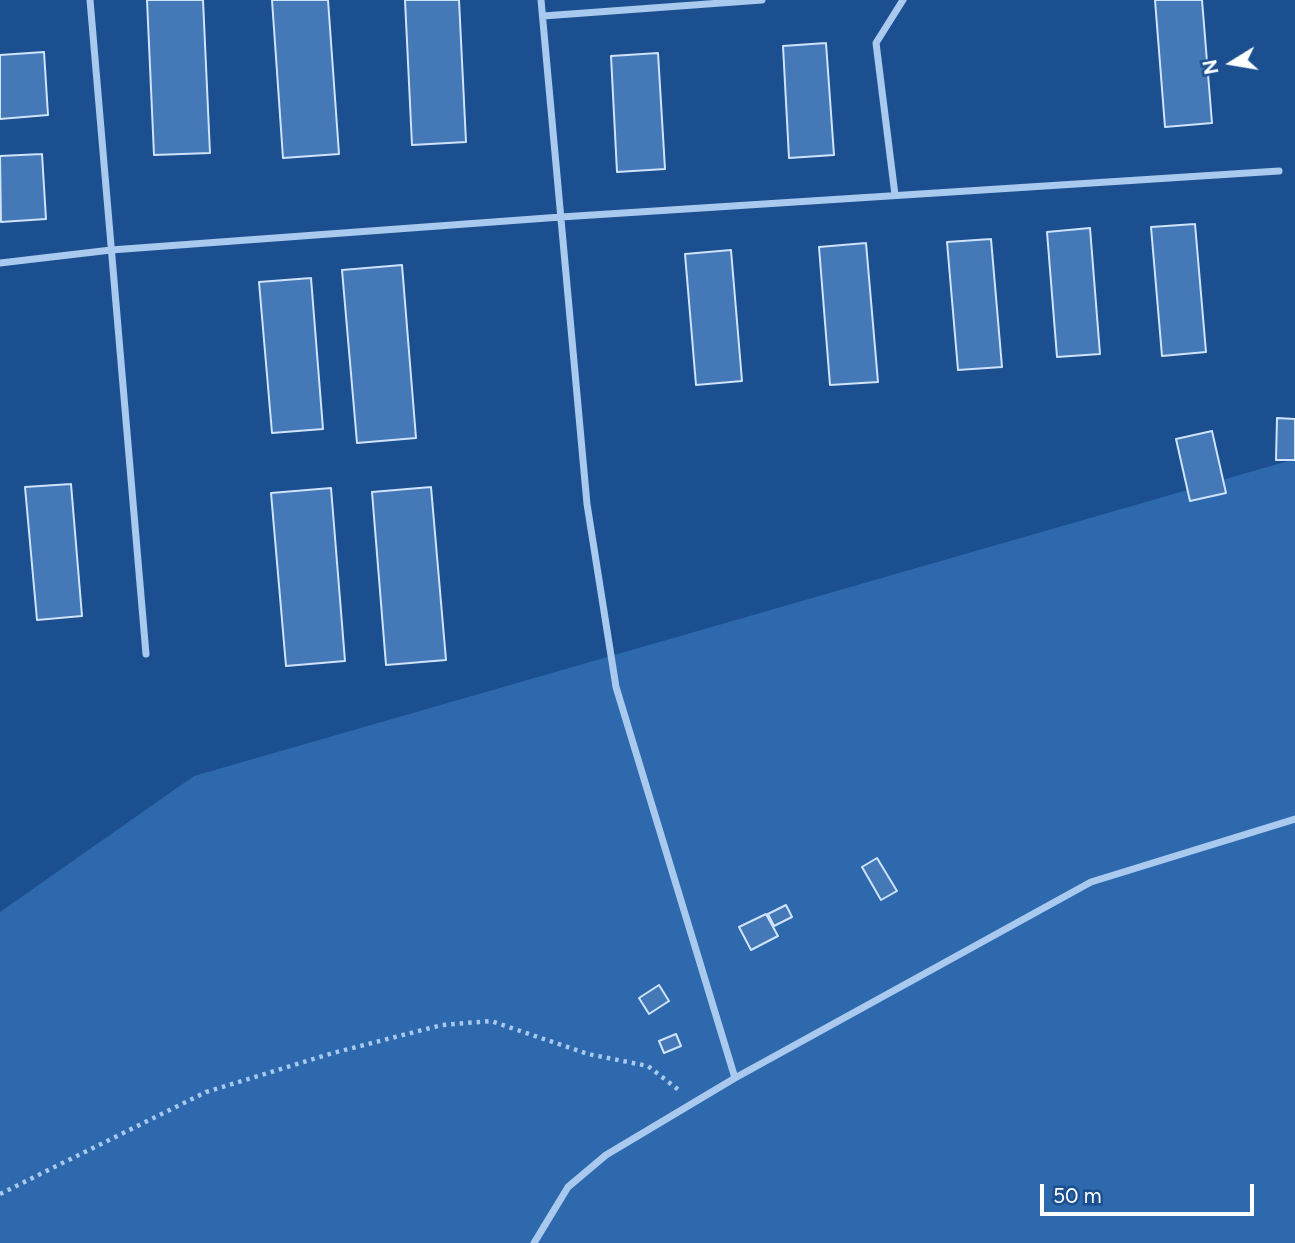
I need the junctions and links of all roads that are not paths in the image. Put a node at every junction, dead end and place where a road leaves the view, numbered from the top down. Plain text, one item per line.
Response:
1 (90, 0) edge
2 (541, 0) edge
3 (762, 0) edge
4 (903, 0) edge
5 (678, 3) edge
6 (542, 16) junction
7 (1279, 171) dead end
8 (895, 195) junction
9 (561, 216) junction
10 (111, 250) junction
11 (0, 263) edge
12 (146, 654) dead end
13 (1295, 820) edge
14 (736, 1078) junction
15 (534, 1243) edge

1 - 10 street
2 - 6 street
3 - 5 street
4 - 8 street
5 - 6 street
6 - 9 street
7 - 8 street
8 - 9 street
9 - 10 street
9 - 14 street
10 - 11 street
10 - 12 street
13 - 14 street
14 - 15 street

